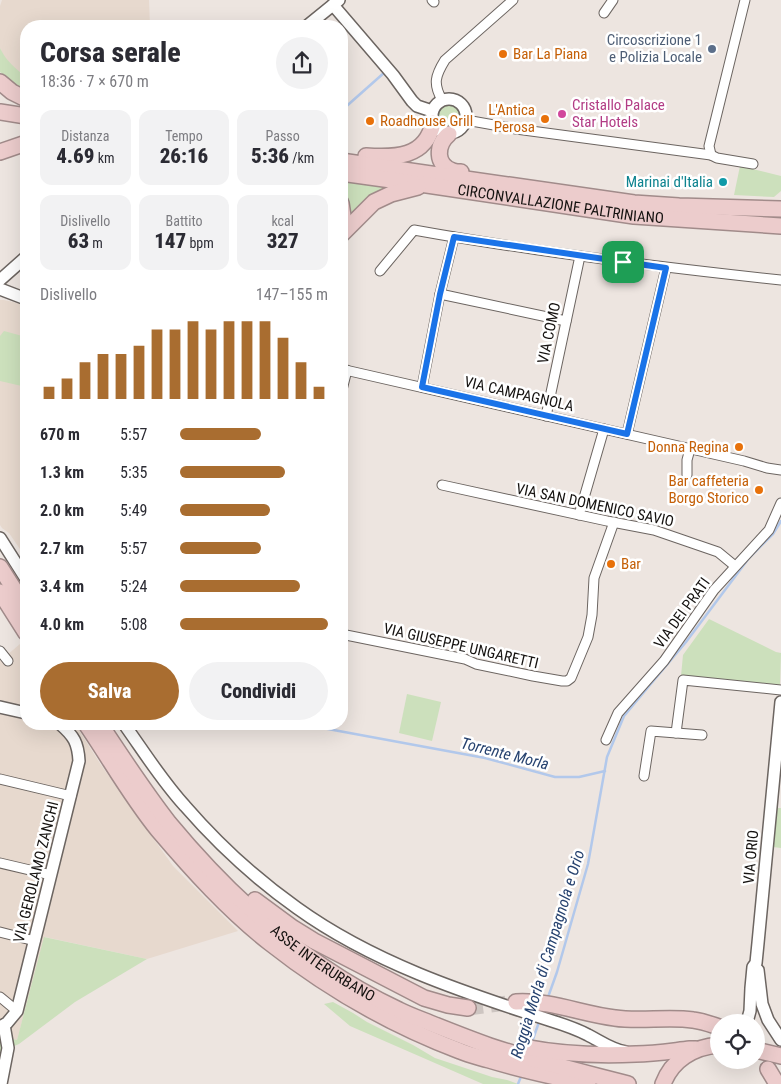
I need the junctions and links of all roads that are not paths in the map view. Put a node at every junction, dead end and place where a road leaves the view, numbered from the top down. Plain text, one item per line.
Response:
1 (513, 0) edge
2 (613, 0) edge
3 (745, 0) edge
4 (336, 2) edge
5 (604, 14) dead end
6 (315, 20) edge
7 (0, 82) edge
8 (20, 96) edge
9 (442, 100) junction
10 (0, 112) edge
11 (20, 115) edge
12 (432, 117) junction
13 (466, 120) junction
14 (0, 122) edge
15 (20, 125) edge
16 (449, 134) junction
17 (20, 145) edge
18 (0, 152) edge
19 (348, 154) edge
20 (711, 155) junction
21 (348, 162) edge
22 (753, 164) dead end
23 (348, 174) edge
24 (427, 185) junction
25 (614, 200) junction
26 (781, 209) edge
27 (781, 226) edge
28 (348, 229) edge
29 (454, 237) junction
30 (580, 256) junction
31 (20, 262) edge
32 (666, 268) junction
33 (380, 270) dead end
34 (0, 280) edge
35 (781, 280) edge
36 (0, 289) edge
37 (440, 294) junction
38 (20, 297) edge
39 (566, 321) junction
40 (348, 370) edge
41 (422, 387) junction
42 (546, 416) junction
43 (604, 429) junction
44 (627, 434) junction
45 (690, 449) junction
46 (781, 470) edge
47 (687, 475) dead end
48 (442, 485) dead end
49 (781, 503) edge
50 (579, 515) junction
51 (614, 522) junction
52 (0, 538) edge
53 (735, 566) junction
54 (0, 567) edge
55 (20, 570) edge
56 (0, 592) edge
57 (20, 599) edge
58 (0, 607) edge
59 (20, 625) edge
60 (20, 629) edge
61 (348, 635) edge
62 (0, 651) edge
63 (8, 662) dead end
64 (781, 690) edge
65 (781, 702) edge
66 (0, 707) edge
67 (20, 712) edge
68 (67, 730) edge
69 (90, 730) edge
70 (104, 730) edge
71 (105, 730) edge
72 (128, 730) edge
73 (676, 733) junction
74 (702, 735) dead end
75 (606, 740) dead end
76 (778, 755) edge
77 (644, 776) dead end
78 (0, 779) edge
79 (70, 796) junction
80 (0, 863) edge
81 (51, 875) junction
82 (0, 932) edge
83 (35, 941) junction
84 (756, 963) junction
85 (0, 997) edge
86 (526, 1006) junction
87 (468, 1008) tunnel mouth
88 (16, 1011) junction
89 (749, 1014) edge
90 (710, 1025) edge
91 (2, 1026) edge
92 (781, 1040) edge
93 (710, 1047) edge
94 (696, 1049) junction
95 (765, 1052) edge
96 (637, 1054) junction
97 (781, 1056) edge
98 (513, 1060) junction
99 (768, 1069) dead end
100 (536, 1070) edge
101 (2, 1084) edge
102 (588, 1084) edge
103 (628, 1084) edge
104 (663, 1084) edge
105 (777, 1084) edge

1 - 9 street
2 - 5 street
3 - 20 street
4 - 6 main road
4 - 12 main road
7 - 8 highway
9 - 12 main road
9 - 13 main road
10 - 11 highway
12 - 16 main road
12 - 19 highway
13 - 16 main road
13 - 20 street
14 - 15 highway
16 - 25 highway
17 - 18 highway
20 - 22 street
21 - 25 highway, CIRCONVALLAZIONE PALTRINIANO
23 - 24 highway, CIRCONVALLAZIONE PALTRINIANO
24 - 27 highway, CIRCONVALLAZIONE PALTRINIANO
24 - 28 highway
25 - 26 highway, CIRCONVALLAZIONE PALTRINIANO
29 - 30 street
29 - 33 street
29 - 37 street
30 - 32 street
30 - 39 street, VIA COMO
31 - 34 main road
32 - 35 street
32 - 44 street
36 - 38 main road
37 - 39 street
37 - 41 street
39 - 42 street, VIA COMO
40 - 41 street, VIA CAMPAGNOLA
41 - 42 street, VIA CAMPAGNOLA
42 - 43 street, VIA CAMPAGNOLA
43 - 44 street, VIA CAMPAGNOLA
43 - 50 street
44 - 45 street, VIA CAMPAGNOLA
45 - 46 street, VIA CAMPAGNOLA
45 - 47 street
48 - 50 street, VIA SAN DOMENICO SAVIO
49 - 53 street, VIA DEI PRATI
50 - 51 street, VIA SAN DOMENICO SAVIO
51 - 53 street, VIA SAN DOMENICO SAVIO
51 - 61 street, VIA GIUSEPPE UNGARETTI
52 - 55 main road
53 - 75 street, VIA DEI PRATI
54 - 57 highway
56 - 59 highway
58 - 60 highway
62 - 63 street
64 - 73 street
65 - 76 main road, VIA ORIO
66 - 67 main road
68 - 79 main road, VIA GEROLAMO ZANCHI
69 - 98 highway, ASSE INTERURBANO
70 - 98 highway, ASSE INTERURBANO
71 - 87 highway
72 - 86 main road
73 - 74 street
73 - 77 street
76 - 84 main road, VIA ORIO
78 - 79 street
79 - 81 main road, VIA GEROLAMO ZANCHI
80 - 81 street
81 - 83 main road, VIA GEROLAMO ZANCHI
82 - 83 street
83 - 88 main road, VIA GEROLAMO ZANCHI
84 - 89 main road, VIA ORIO
84 - 92 main road, VIA ORIO
85 - 88 street
86 - 90 highway
86 - 96 main road
88 - 91 main road, VIA GEROLAMO ZANCHI
91 - 101 main road
93 - 94 highway
94 - 96 highway
94 - 104 highway
95 - 97 highway
96 - 100 highway
98 - 100 highway
98 - 100 highway, ASSE INTERURBANO
99 - 105 highway
100 - 102 highway, ASSE INTERURBANO
100 - 103 highway, ASSE INTERURBANO

